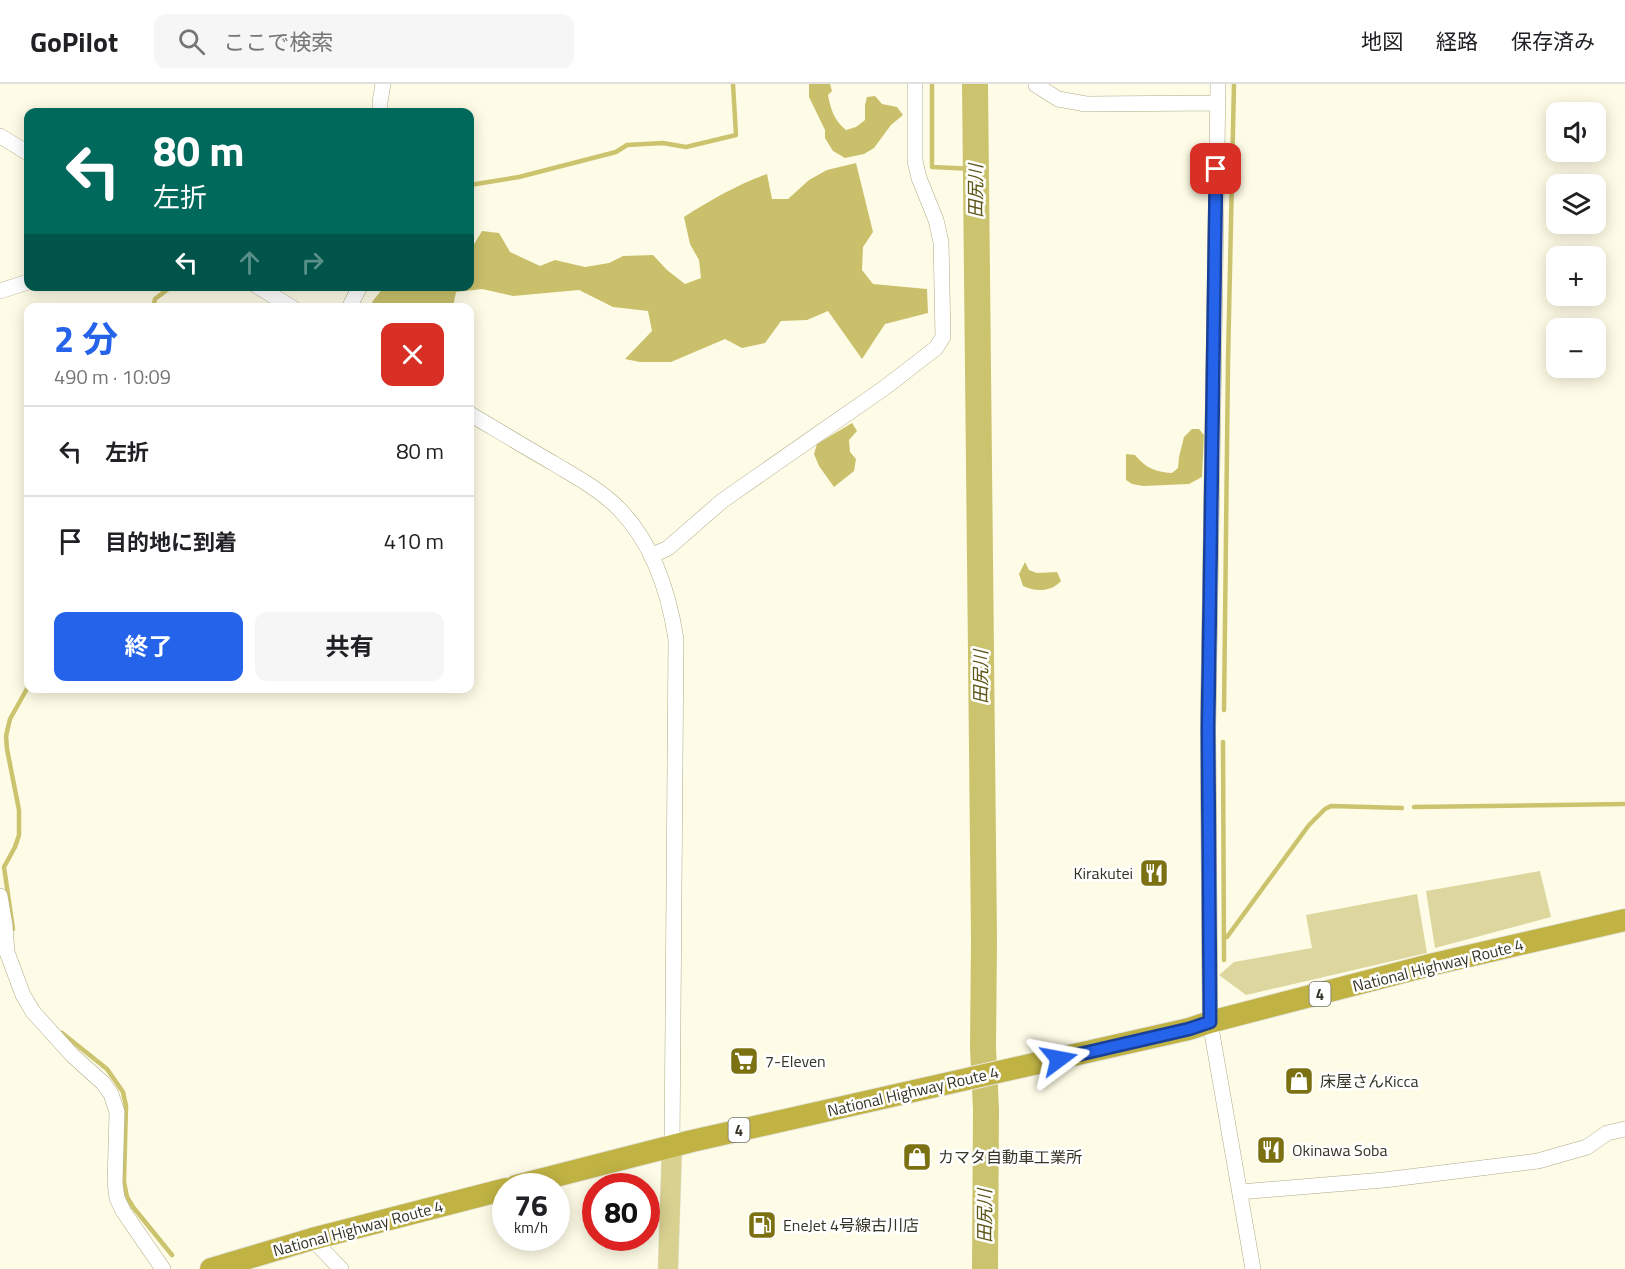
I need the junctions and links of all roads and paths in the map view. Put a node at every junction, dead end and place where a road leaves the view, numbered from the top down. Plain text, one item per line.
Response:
1 (383, 84) edge
2 (915, 84) edge
3 (1036, 84) edge
4 (1218, 84) edge
5 (1217, 103) junction
6 (380, 108) edge
7 (0, 136) edge
8 (24, 151) edge
9 (24, 283) edge
10 (0, 291) edge
11 (265, 291) edge
12 (285, 303) edge
13 (474, 416) edge
14 (651, 556) junction
15 (0, 896) edge
16 (1625, 920) edge
17 (1210, 1022) junction
18 (1625, 1129) edge
19 (672, 1146) junction
20 (567, 1173) edge
21 (1240, 1192) junction
22 (492, 1193) edge
23 (312, 1239) junction
24 (163, 1269) edge
25 (211, 1269) edge
26 (341, 1269) edge
27 (668, 1269) edge
28 (1253, 1269) edge

1 - 6 street
2 - 14 street
3 - 5 street
4 - 5 street
5 - 17 street
7 - 8 street
9 - 10 street
11 - 12 street
13 - 14 street
14 - 19 street
15 - 24 street
16 - 17 highway, National Highway Route 4 / 4
17 - 19 highway, National Highway Route 4 / 4
17 - 21 street
18 - 21 street
19 - 20 highway, National Highway Route 4 / 4
19 - 27 main road
21 - 28 street
22 - 23 highway, National Highway Route 4
23 - 25 highway, National Highway Route 4
23 - 26 street

